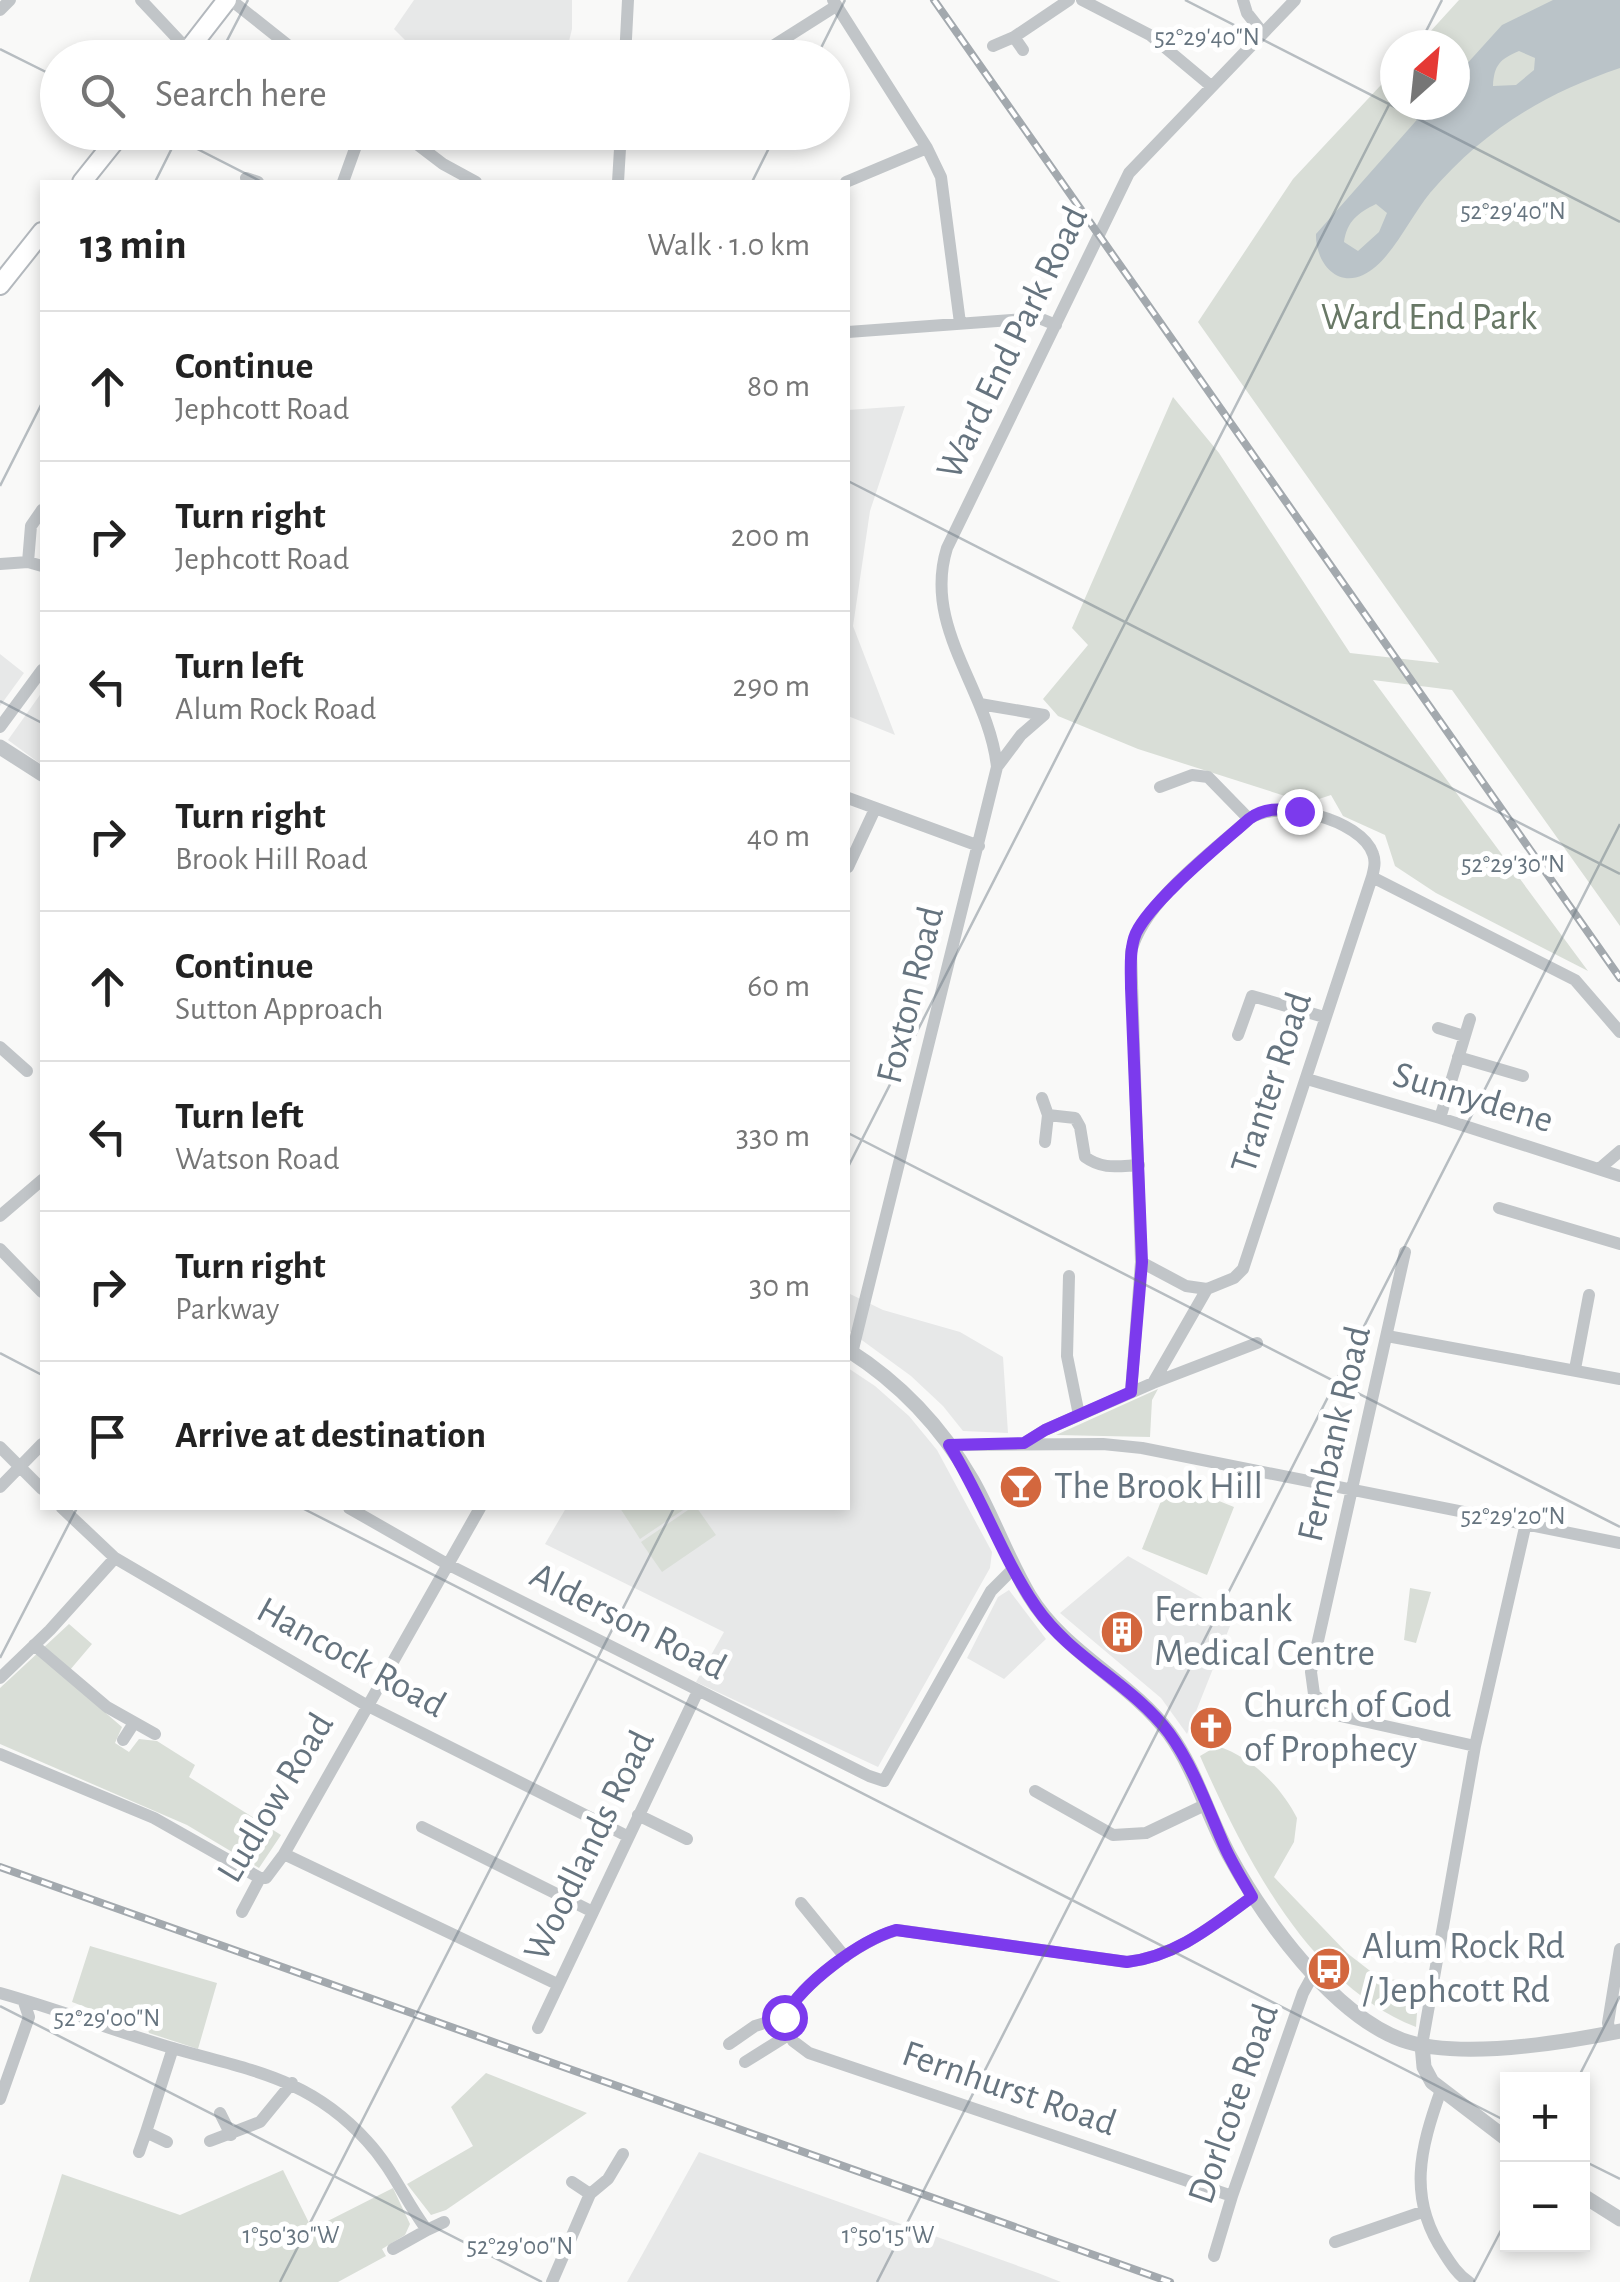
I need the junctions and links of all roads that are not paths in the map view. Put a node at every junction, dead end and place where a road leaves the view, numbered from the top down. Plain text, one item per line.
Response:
1 (10, 0) edge
2 (141, 0) edge
3 (229, 0) edge
4 (628, 0) edge
5 (1069, 0) edge
6 (1082, 0) edge
7 (1242, 0) edge
8 (1295, 0) edge
9 (834, 3) edge
10 (0, 10) edge
11 (1262, 32) junction
12 (1014, 37) junction
13 (174, 40) edge
14 (196, 40) edge
15 (281, 40) edge
16 (626, 40) edge
17 (780, 40) edge
18 (992, 46) dead end
19 (1022, 50) dead end
20 (1211, 86) junction
21 (927, 148) junction
22 (108, 150) edge
23 (355, 150) edge
24 (425, 150) edge
25 (620, 150) edge
26 (84, 180) edge
27 (344, 180) edge
28 (472, 180) edge
29 (618, 180) edge
30 (850, 180) edge
31 (40, 235) edge
32 (0, 286) edge
33 (960, 323) junction
34 (1056, 325) junction
35 (850, 332) edge
36 (40, 513) edge
37 (0, 564) edge
38 (36, 564) edge
39 (40, 673) edge
40 (980, 704) junction
41 (0, 727) edge
42 (0, 747) edge
43 (997, 767) junction
44 (40, 773) edge
45 (1160, 787) dead end
46 (850, 799) edge
47 (875, 808) junction
48 (1249, 819) junction
49 (980, 846) junction
50 (850, 863) edge
51 (1372, 877) junction
52 (1324, 1017) junction
53 (1470, 1019) dead end
54 (1438, 1028) dead end
55 (1620, 1032) edge
56 (1238, 1035) dead end
57 (1464, 1036) junction
58 (0, 1047) edge
59 (1458, 1057) junction
60 (28, 1071) dead end
61 (1523, 1076) dead end
62 (1307, 1079) junction
63 (1042, 1098) dead end
64 (1048, 1115) junction
65 (1440, 1118) junction
66 (1046, 1142) dead end
67 (1620, 1151) edge
68 (1139, 1164) junction
69 (1600, 1169) junction
70 (1620, 1176) edge
71 (40, 1182) edge
72 (1500, 1208) dead end
73 (0, 1216) edge
74 (1620, 1244) edge
75 (0, 1249) edge
76 (1405, 1252) dead end
77 (1142, 1262) junction
78 (1070, 1276) dead end
79 (1207, 1289) junction
80 (40, 1290) edge
81 (1589, 1295) dead end
82 (1388, 1336) junction
83 (1257, 1343) dead end
84 (850, 1352) edge
85 (1575, 1369) junction
86 (1620, 1379) edge
87 (1152, 1383) junction
88 (1131, 1392) junction
89 (1079, 1415) junction
90 (1024, 1443) junction
91 (949, 1445) junction
92 (40, 1446) edge
93 (0, 1447) edge
94 (20, 1467) junction
95 (0, 1487) edge
96 (40, 1487) edge
97 (1354, 1489) junction
98 (64, 1510) edge
99 (352, 1510) edge
100 (479, 1510) edge
101 (1526, 1523) junction
102 (1620, 1543) edge
103 (115, 1558) junction
104 (447, 1564) junction
105 (1013, 1569) junction
106 (34, 1645) junction
107 (0, 1678) edge
108 (698, 1691) junction
109 (366, 1705) junction
110 (134, 1723) junction
111 (156, 1734) dead end
112 (124, 1740) dead end
113 (1475, 1746) junction
114 (0, 1754) edge
115 (1034, 1792) dead end
116 (1207, 1804) junction
117 (638, 1815) junction
118 (422, 1827) dead end
119 (627, 1836) junction
120 (687, 1839) dead end
121 (284, 1854) junction
122 (260, 1878) junction
123 (1252, 1897) junction
124 (800, 1903) dead end
125 (592, 1911) junction
126 (242, 1912) dead end
127 (1620, 1950) edge
128 (845, 1957) junction
129 (1314, 1973) junction
130 (557, 1984) junction
131 (0, 1993) edge
132 (24, 2002) junction
133 (784, 2017) junction
134 (538, 2028) dead end
135 (1615, 2032) edge
136 (790, 2034) junction
137 (729, 2044) dead end
138 (1422, 2045) junction
139 (173, 2048) junction
140 (746, 2062) dead end
141 (292, 2083) junction
142 (1441, 2090) junction
143 (0, 2099) edge
144 (220, 2112) dead end
145 (146, 2132) junction
146 (1500, 2134) edge
147 (231, 2135) junction
148 (210, 2141) dead end
149 (166, 2142) dead end
150 (139, 2152) dead end
151 (623, 2154) dead end
152 (572, 2182) dead end
153 (590, 2194) junction
154 (1232, 2196) junction
155 (1590, 2199) edge
156 (1422, 2212) junction
157 (1620, 2219) edge
158 (444, 2222) dead end
159 (427, 2230) junction
160 (1335, 2242) dead end
161 (394, 2249) dead end
162 (1214, 2256) dead end
163 (552, 2282) edge
164 (1470, 2282) edge

1 - 10 street
2 - 13 street
3 - 14 main road
3 - 15 street
4 - 16 street
5 - 12 street
6 - 20 street
7 - 11 street
8 - 11 street, Ward End Park Road
9 - 17 street
9 - 21 street
11 - 20 street, Ward End Park Road
12 - 18 street
12 - 19 street
20 - 34 street, Ward End Park Road
21 - 30 street
21 - 33 street
22 - 26 main road
23 - 27 street
24 - 28 street
25 - 29 street
31 - 32 main road
33 - 34 street
33 - 35 street
34 - 40 street, Ward End Park Road
36 - 38 street
37 - 38 street
39 - 41 street
40 - 43 street, Ward End Park Road
40 - 43 street
42 - 44 street
43 - 49 street, Foxton Road
45 - 48 street
46 - 47 street
47 - 49 street
47 - 50 street
48 - 51 street
48 - 68 street
49 - 84 street, Foxton Road
51 - 52 street, Tranter Road
51 - 55 street
52 - 56 street
52 - 62 street, Tranter Road
53 - 57 street
54 - 57 street
57 - 59 street
58 - 60 street
59 - 61 street
59 - 65 street
62 - 65 street, Sunnydene
62 - 79 street, Tranter Road
63 - 64 street
64 - 66 street
64 - 68 street
65 - 69 street, Sunnydene
67 - 69 street
68 - 77 street
69 - 70 street, Sunnydene
71 - 73 street
72 - 74 street
75 - 80 street
76 - 82 street, Fernbank Road
77 - 79 street
77 - 88 street
78 - 89 street
79 - 87 street, Tranter Road
81 - 85 street
82 - 85 street
82 - 97 street, Fernbank Road
83 - 87 street
84 - 91 street
85 - 86 street
87 - 88 street
88 - 89 street
89 - 90 street
90 - 91 street
90 - 97 street
91 - 105 street
92 - 94 street
93 - 94 street
94 - 95 street
94 - 96 street
97 - 101 street
97 - 113 street, Fernbank Road
98 - 103 street, Hancock Road
99 - 104 street, Alderson Road
100 - 104 street, Ludlow Road
101 - 102 street
101 - 113 street
103 - 106 street
103 - 109 street, Hancock Road
104 - 108 street, Alderson Road
104 - 109 street, Ludlow Road
105 - 108 street, Alderson Road
105 - 116 street
106 - 107 street
106 - 110 street
108 - 117 street, Woodlands Road
109 - 119 street, Hancock Road
109 - 121 street, Ludlow Road
110 - 111 street
110 - 112 street
113 - 138 street
114 - 122 street
115 - 116 street
116 - 123 street
117 - 119 street, Woodlands Road
117 - 120 street
118 - 125 street
119 - 125 street, Woodlands Road
121 - 122 street, Ludlow Road
121 - 130 street
122 - 126 street, Ludlow Road
123 - 128 street
123 - 129 street
124 - 128 street
125 - 130 street, Woodlands Road
127 - 135 street
128 - 133 street
129 - 138 street
129 - 154 street, Dorlcote Road
130 - 134 street, Woodlands Road
131 - 132 street
132 - 139 street
132 - 143 street
133 - 136 street
133 - 137 street
135 - 138 street
136 - 140 street
136 - 154 street, Fernhurst Road
138 - 142 street
139 - 141 street
139 - 145 street
141 - 147 street
141 - 159 street
142 - 146 street
142 - 156 street
144 - 147 street
145 - 149 street
145 - 150 street
147 - 148 street
151 - 153 street
152 - 153 street
153 - 163 street
154 - 162 street, Dorlcote Road
155 - 157 street
156 - 160 street
156 - 164 street
158 - 159 street
159 - 161 street

